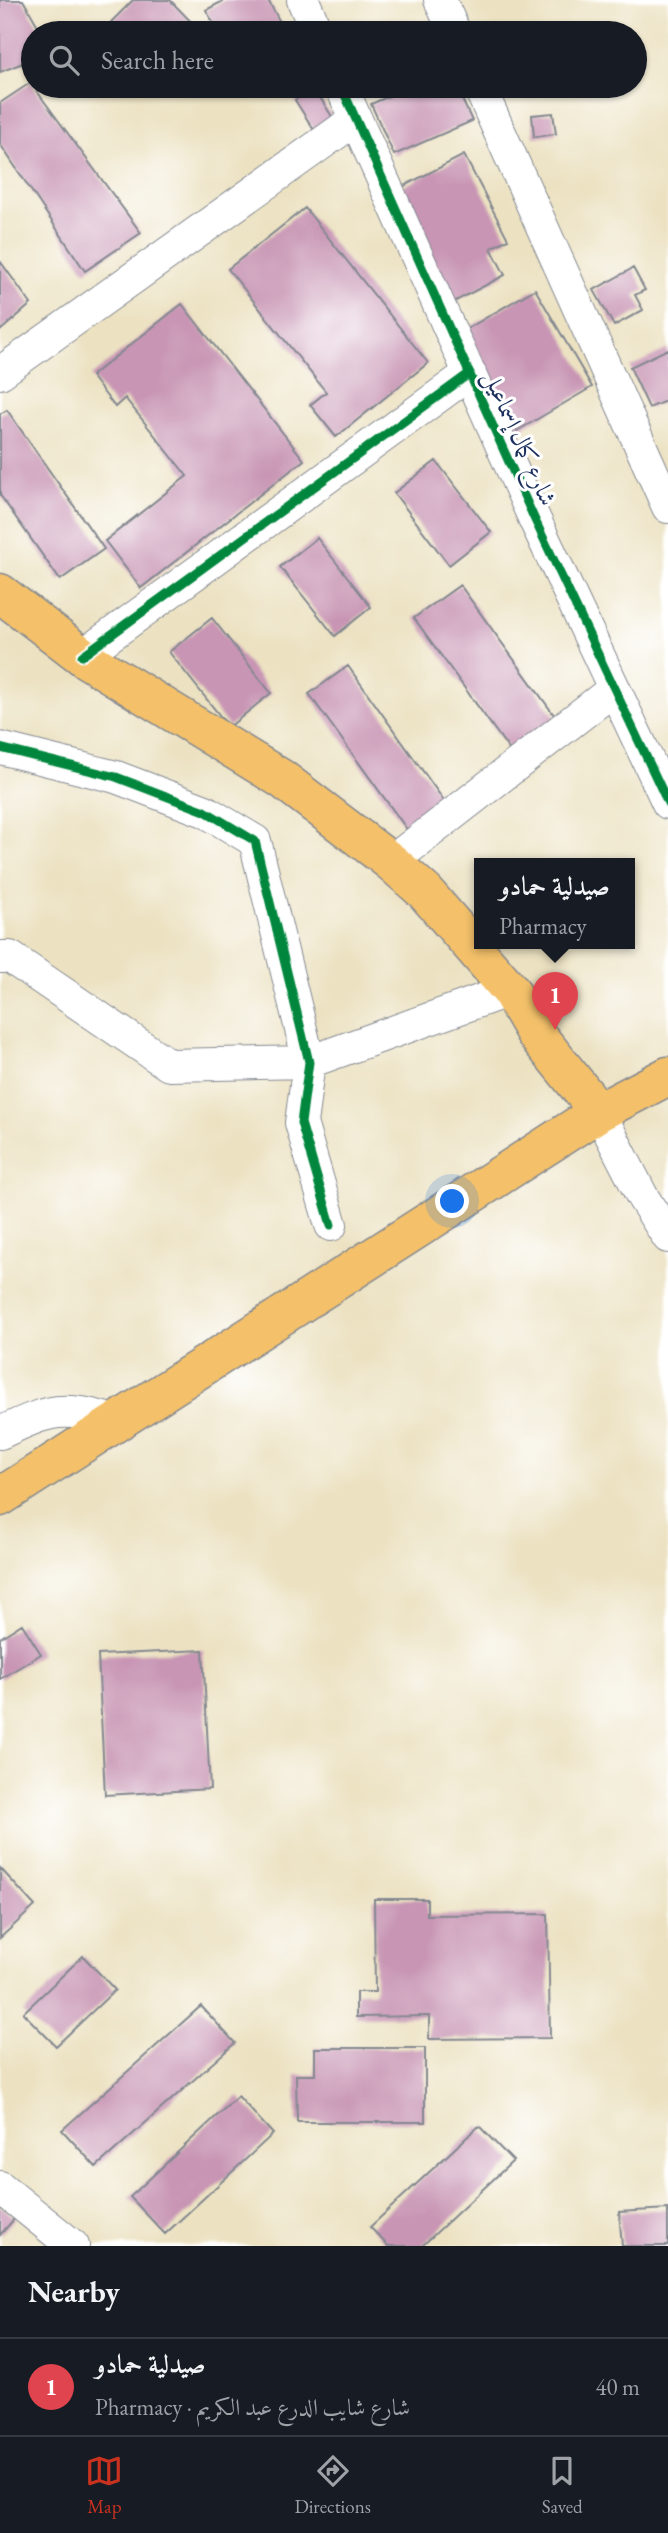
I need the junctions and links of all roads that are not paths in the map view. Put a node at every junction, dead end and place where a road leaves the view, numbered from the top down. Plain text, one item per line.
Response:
1 (303, 0) edge
2 (440, 0) edge
3 (312, 21) edge
4 (450, 21) edge
5 (346, 98) edge
6 (483, 98) edge
7 (356, 119) junction
8 (0, 373) edge
9 (470, 373) junction
10 (668, 507) edge
11 (0, 593) edge
12 (82, 656) junction
13 (614, 689) junction
14 (0, 748) edge
15 (668, 803) edge
16 (391, 862) junction
17 (474, 948) edge
18 (474, 949) edge
19 (0, 957) edge
20 (510, 990) junction
21 (309, 1062) junction
22 (668, 1076) edge
23 (599, 1112) junction
24 (331, 1225) dead end
25 (668, 1237) edge
26 (117, 1422) junction
27 (0, 1433) edge
28 (0, 1497) edge
29 (0, 2187) edge
30 (73, 2246) edge

1 - 3 street
2 - 4 street
5 - 7 street, شارع كمال إسماعيل
6 - 10 street
7 - 8 street
7 - 9 street, شارع كمال إسماعيل
9 - 12 street
9 - 13 street, شارع كمال إسماعيل
11 - 12 main road
12 - 16 main road
13 - 15 street, شارع كمال إسماعيل
13 - 16 street
14 - 21 street
16 - 17 main road
18 - 20 main road
19 - 21 street
20 - 21 street
20 - 23 main road
21 - 24 street
22 - 23 main road
23 - 25 street
23 - 26 main road
26 - 27 street
26 - 28 main road
29 - 30 street

